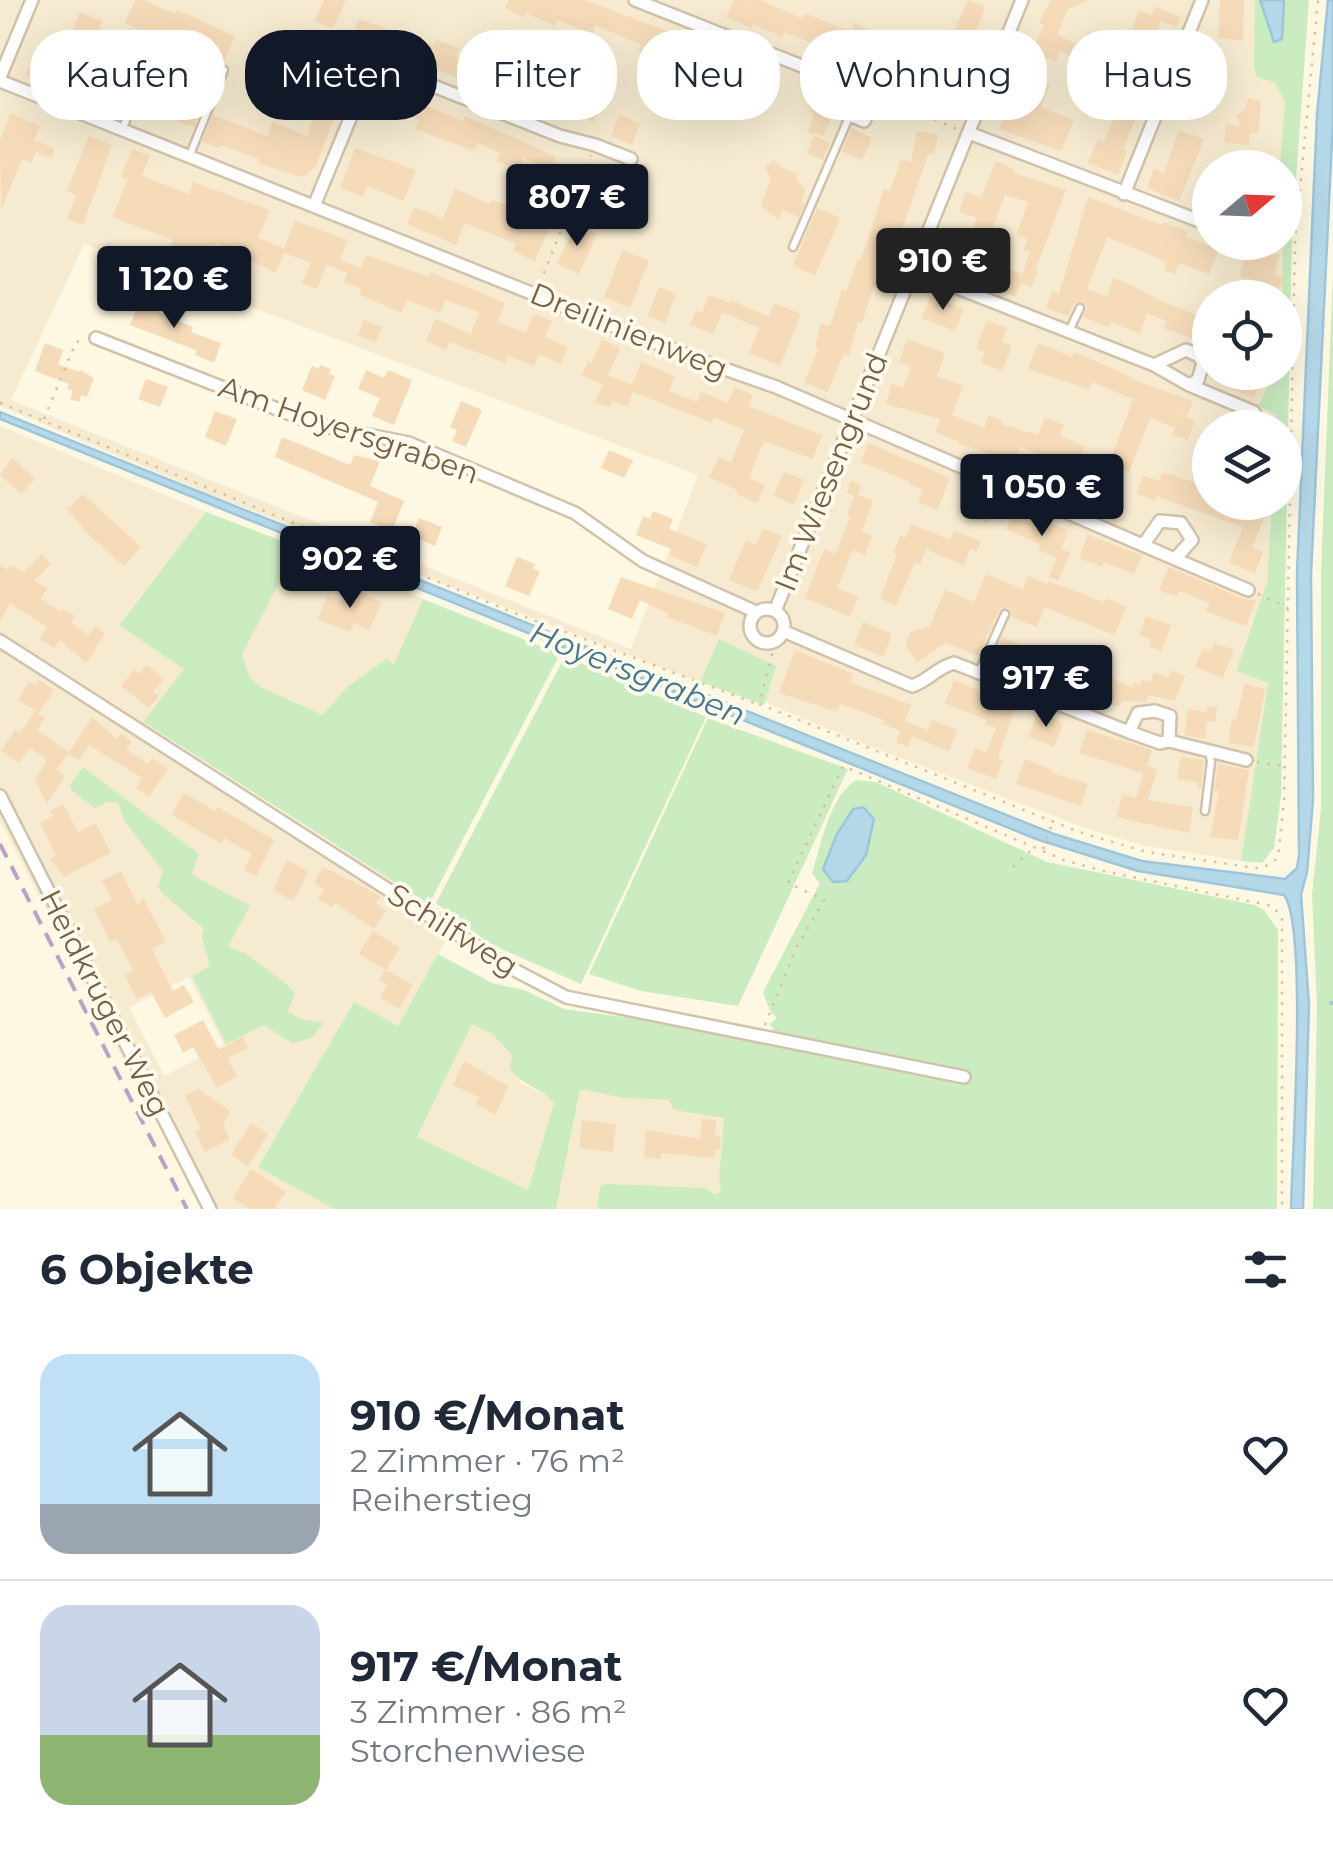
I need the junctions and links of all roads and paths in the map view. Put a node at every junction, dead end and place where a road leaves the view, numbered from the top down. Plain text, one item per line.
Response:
1 (32, 0) edge
2 (635, 0) edge
3 (1022, 0) edge
4 (1202, 0) edge
5 (1318, 0) edge
6 (800, 65) edge
7 (0, 79) edge
8 (437, 87) edge
9 (127, 120) edge
10 (204, 120) edge
11 (349, 120) edge
12 (848, 120) edge
13 (935, 120) edge
14 (122, 132) junction
15 (969, 134) junction
16 (595, 144) junction
17 (189, 158) junction
18 (631, 158) dead end
19 (1302, 168) edge
20 (1124, 194) junction
21 (314, 206) junction
22 (1192, 218) edge
23 (793, 247) dead end
24 (1294, 260) edge
25 (912, 270) junction
26 (536, 294) junction
27 (1080, 308) dead end
28 (1068, 332) junction
29 (96, 338) joint
30 (1154, 365) junction
31 (1190, 385) junction
32 (0, 403) edge
33 (1249, 410) edge
34 (1287, 410) edge
35 (44, 421) junction
36 (853, 421) junction
37 (1288, 520) edge
38 (1144, 544) junction
39 (1175, 559) junction
40 (1248, 590) joint
41 (1289, 608) junction
42 (776, 611) junction
43 (756, 612) junction
44 (1005, 614) dead end
45 (783, 631) junction
46 (0, 641) edge
47 (772, 643) junction
48 (979, 673) junction
49 (759, 704) junction
50 (1129, 732) junction
51 (1168, 741) junction
52 (1208, 751) junction
53 (1246, 760) joint
54 (1285, 766) junction
55 (0, 796) edge
56 (1205, 810) dead end
57 (1052, 825) junction
58 (1032, 849) junction
59 (1042, 852) junction
60 (1013, 867) dead end
61 (761, 1036) junction
62 (964, 1076) dead end
63 (210, 1209) edge
64 (1282, 1209) edge

1 - 7 street
2 - 6 street
3 - 15 street, Im Wiesengrund
4 - 20 street
5 - 19 path
7 - 14 street, Dreilinienweg
8 - 16 street
9 - 14 lane
10 - 17 lane
11 - 21 street
12 - 23 lane
13 - 15 path
14 - 17 street, Dreilinienweg
15 - 20 street
15 - 25 street, Im Wiesengrund
16 - 18 street
16 - 26 path
17 - 21 street, Dreilinienweg
20 - 22 street
21 - 26 street, Dreilinienweg
24 - 34 path
25 - 28 street
25 - 36 street, Im Wiesengrund
26 - 36 street, Dreilinienweg
27 - 28 lane
28 - 30 street
29 - 35 path
29 - 43 street, Am Hoyersgraben
30 - 31 street
30 - 31 street
31 - 33 street
32 - 35 path
35 - 49 path
36 - 38 street, Dreilinienweg
36 - 42 street, Im Wiesengrund
37 - 41 path
38 - 39 street, Dreilinienweg
38 - 39 street
39 - 40 street, Dreilinienweg
40 - 41 path
41 - 54 path
42 - 43 street, Im Wiesengrund
42 - 45 street, Im Wiesengrund
43 - 47 street, Im Wiesengrund
44 - 48 lane
45 - 47 street, Im Wiesengrund
45 - 48 street
46 - 61 street, Schilfweg
47 - 49 path
48 - 50 street
49 - 57 path
50 - 51 street
50 - 51 street
51 - 52 street
52 - 53 street
52 - 56 lane
53 - 54 path
54 - 57 path
55 - 63 street, Heidkruger Weg
57 - 59 path
58 - 59 path
58 - 60 path
58 - 61 path
59 - 64 path
61 - 62 street, Schilfweg

